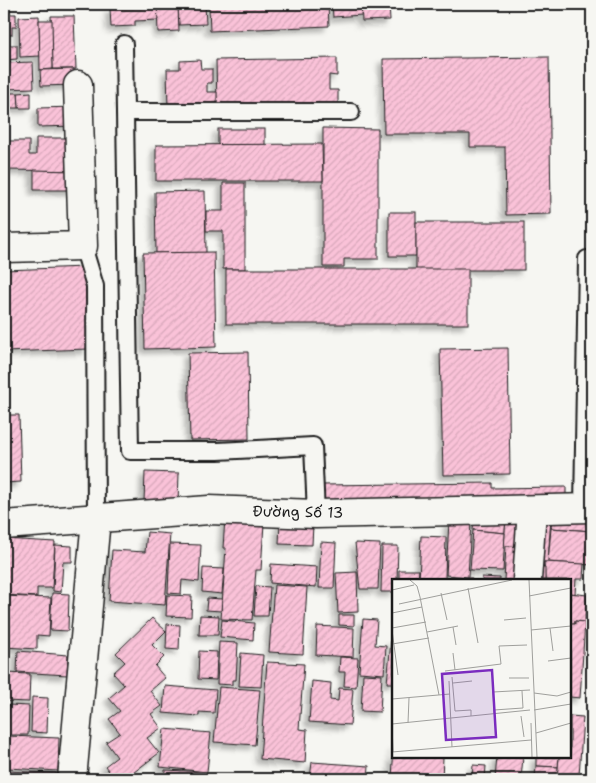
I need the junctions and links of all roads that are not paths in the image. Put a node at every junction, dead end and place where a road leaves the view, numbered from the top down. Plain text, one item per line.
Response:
1 (124, 44) dead end
2 (78, 85) dead end
3 (125, 112) junction
4 (351, 112) dead end
5 (83, 246) junction
6 (4, 248) edge
7 (592, 259) edge
8 (588, 472) edge
9 (588, 508) edge
10 (532, 510) junction
11 (316, 514) junction
12 (96, 519) junction
13 (4, 525) edge
14 (527, 579) edge
15 (72, 779) edge

1 - 3 lane
2 - 5 street
3 - 4 lane
3 - 11 lane
5 - 6 street
5 - 12 lane
7 - 8 lane
8 - 9 lane
9 - 10 street, Đường Số 13
10 - 11 street, Đường Số 13
10 - 14 street
11 - 12 street, Đường Số 13
12 - 13 street, Đường Số 13
12 - 15 street

